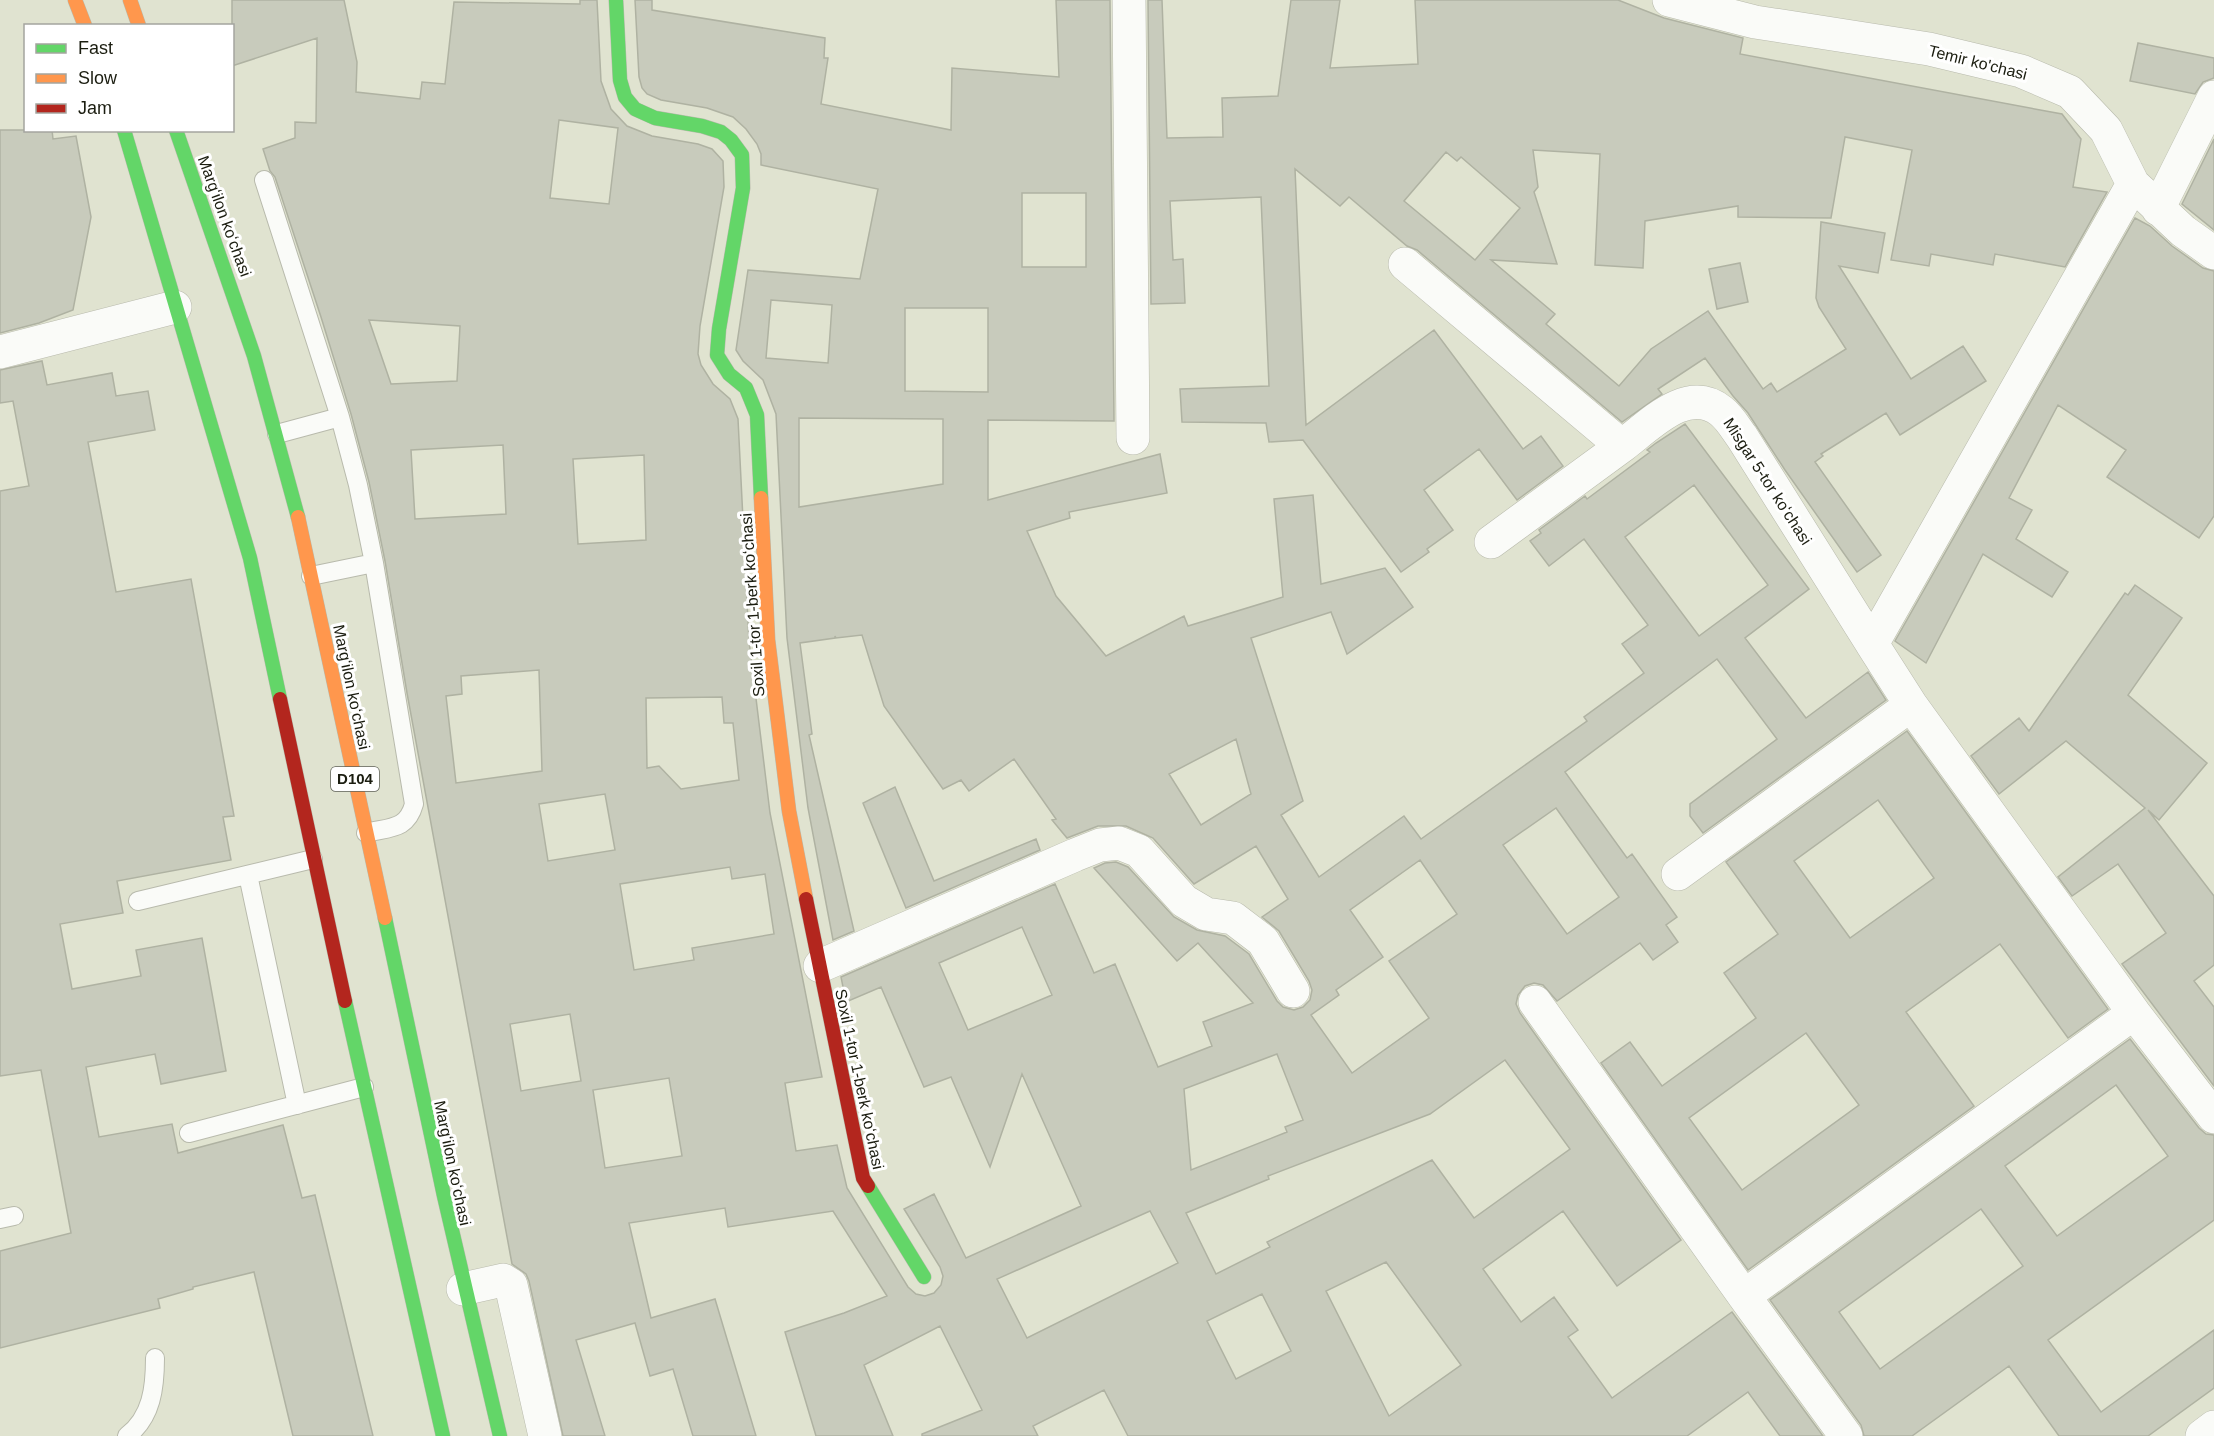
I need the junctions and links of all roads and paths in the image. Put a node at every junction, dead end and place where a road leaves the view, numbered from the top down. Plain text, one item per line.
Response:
1 (75, 0) edge
2 (129, 0) edge
3 (616, 0) edge
4 (1129, 0) edge
5 (1669, 0) edge
6 (1757, 11) edge
7 (84, 24) edge
8 (138, 24) edge
9 (2214, 97) edge
10 (125, 132) edge
11 (177, 132) edge
12 (264, 180) dead end
13 (2133, 184) junction
14 (2158, 208) junction
15 (2214, 253) edge
16 (1405, 264) dead end
17 (175, 307) junction
18 (0, 352) edge
19 (340, 417) junction
20 (277, 434) junction
21 (1133, 438) dead end
22 (1622, 446) junction
23 (1491, 542) dead end
24 (374, 563) junction
25 (311, 576) junction
26 (1872, 644) junction
27 (1911, 705) junction
28 (366, 833) junction
29 (313, 859) junction
30 (1678, 874) dead end
31 (248, 875) junction
32 (138, 901) dead end
33 (820, 966) junction
34 (1293, 992) dead end
35 (1535, 1002) dead end
36 (2134, 1012) junction
37 (364, 1088) junction
38 (297, 1105) junction
39 (2214, 1117) edge
40 (189, 1133) dead end
41 (924, 1277) dead end
42 (463, 1289) junction
43 (1744, 1296) junction
44 (154, 1358) dead end
45 (2214, 1427) edge
46 (127, 1436) edge
47 (443, 1436) edge
48 (500, 1436) edge
49 (545, 1436) edge
50 (1846, 1436) edge
51 (2202, 1436) edge

1 - 7 main road
2 - 8 main road
3 - 33 main road, Soxil 1-tor 1-berk koʻchasi
4 - 21 street
5 - 6 street, Temir ko'chasi
6 - 13 street, Temir ko'chasi
9 - 14 street
10 - 17 main road
11 - 20 main road, Margʻilon koʻchasi / D104
12 - 19 lane
13 - 14 street, Temir ko'chasi
13 - 26 street
14 - 15 street, Temir ko'chasi
16 - 22 street
17 - 18 street
17 - 29 main road
19 - 20 lane
19 - 24 lane
20 - 25 main road, Margʻilon koʻchasi / D104
22 - 23 street, Misgar 5-tor koʻchasi
22 - 26 street, Misgar 5-tor koʻchasi
24 - 25 lane
24 - 28 lane
25 - 28 main road, Margʻilon koʻchasi / D104
26 - 27 street, Misgar 5-tor koʻchasi
27 - 30 street
27 - 36 street, Misgar 5-tor koʻchasi
28 - 42 main road, Margʻilon koʻchasi / D104
29 - 31 lane
29 - 37 main road
31 - 32 lane
31 - 38 lane
33 - 34 street
33 - 41 main road, Soxil 1-tor 1-berk koʻchasi
35 - 43 street
36 - 39 street, Misgar 5-tor koʻchasi
36 - 43 street
37 - 38 lane
37 - 47 main road
38 - 40 lane
42 - 48 main road, Margʻilon koʻchasi / D104
42 - 49 street
43 - 50 street
44 - 46 lane
45 - 51 street

